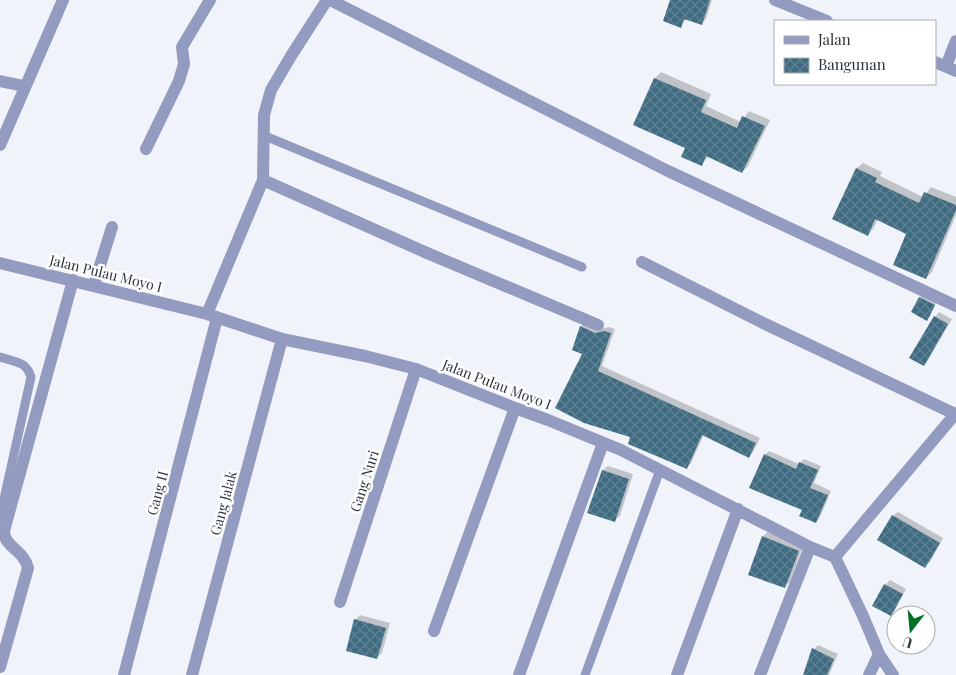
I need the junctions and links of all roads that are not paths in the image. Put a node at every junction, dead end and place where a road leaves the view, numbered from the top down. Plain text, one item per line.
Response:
1 (63, 0) edge
2 (210, 0) edge
3 (328, 0) edge
4 (775, 0) edge
5 (825, 20) edge
6 (956, 41) edge
7 (946, 66) edge
8 (0, 81) edge
9 (24, 86) junction
10 (265, 136) junction
11 (0, 145) edge
12 (146, 149) dead end
13 (262, 180) junction
14 (112, 227) dead end
15 (642, 262) dead end
16 (0, 263) edge
17 (582, 267) dead end
18 (73, 280) junction
19 (94, 285) junction
20 (956, 306) edge
21 (212, 316) junction
22 (598, 325) dead end
23 (282, 339) junction
24 (0, 357) edge
25 (416, 369) junction
26 (515, 408) junction
27 (955, 414) edge
28 (603, 443) junction
29 (660, 470) junction
30 (738, 509) junction
31 (0, 517) edge
32 (810, 547) junction
33 (835, 557) junction
34 (340, 602) dead end
35 (434, 631) dead end
36 (879, 654) junction
37 (0, 667) edge
38 (124, 675) edge
39 (192, 675) edge
40 (519, 675) edge
41 (585, 675) edge
42 (677, 675) edge
43 (760, 675) edge
44 (869, 675) edge
45 (893, 675) edge

1 - 9 street
2 - 12 street
3 - 10 street, Gang II
3 - 20 street
4 - 5 street
6 - 7 street
8 - 9 street
9 - 11 street
10 - 13 street, Gang II
10 - 17 lane
13 - 21 street, Gang II
13 - 22 street
14 - 19 street
15 - 27 street
16 - 18 street, Jalan Pulau Moyo I
18 - 19 street, Jalan Pulau Moyo I
18 - 37 street
19 - 21 street, Jalan Pulau Moyo I
21 - 23 street, Jalan Pulau Moyo I
21 - 38 street, Gang II
23 - 25 street, Jalan Pulau Moyo I
23 - 39 street, Gang Jalak
24 - 31 lane
25 - 26 street, Jalan Pulau Moyo I
25 - 34 street, Gang Nuri
26 - 28 street, Jalan Pulau Moyo I
26 - 35 street
27 - 33 street
28 - 29 street, Jalan Pulau Moyo I
28 - 40 street
29 - 30 street, Jalan Pulau Moyo I
29 - 41 lane
30 - 32 street, Jalan Pulau Moyo I
30 - 42 street
32 - 33 street, Jalan Pulau Moyo I
32 - 43 street
33 - 36 street
36 - 44 street
36 - 45 street

